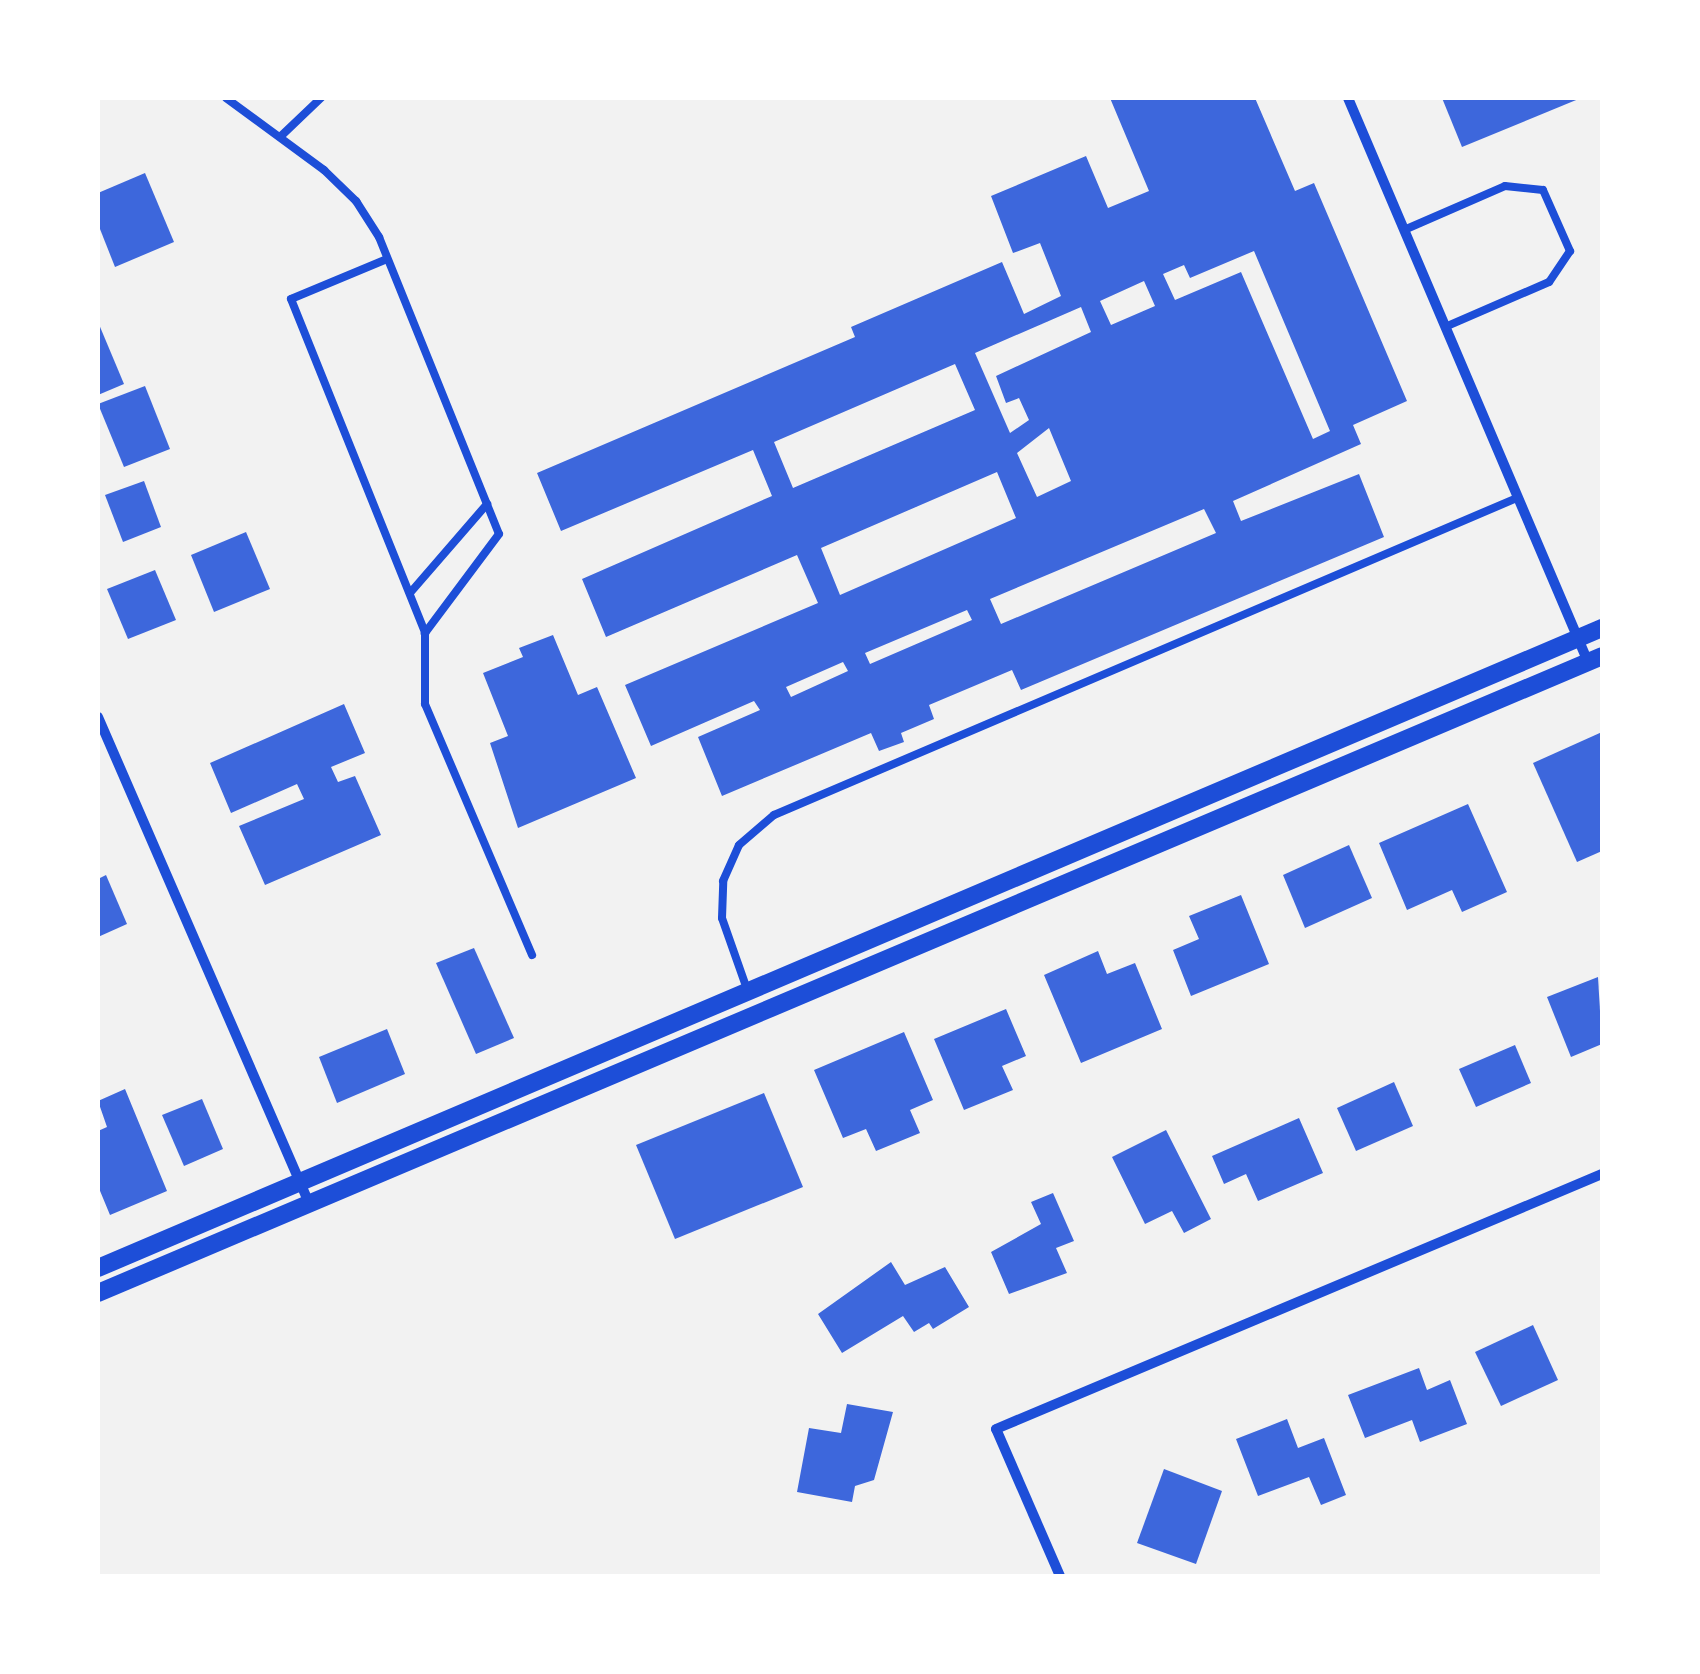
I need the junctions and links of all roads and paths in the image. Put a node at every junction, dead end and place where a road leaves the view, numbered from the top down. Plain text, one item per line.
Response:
1 (226, 98) edge
2 (321, 98) edge
3 (1348, 98) edge
4 (280, 137) junction
5 (1404, 230) junction
6 (387, 260) junction
7 (1446, 327) junction
8 (1517, 498) junction
9 (487, 504) junction
10 (410, 594) junction
11 (1602, 628) edge
12 (426, 633) junction
13 (1578, 639) junction
14 (1595, 659) edge
15 (98, 718) edge
16 (532, 955) dead end
17 (748, 992) junction
18 (1602, 1174) edge
19 (301, 1184) junction
20 (310, 1203) junction
21 (98, 1268) edge
22 (98, 1293) edge
23 (1060, 1576) edge

1 - 4 lane
2 - 4 lane
3 - 5 street
4 - 6 lane
5 - 7 street
5 - 7 lane
6 - 9 lane
6 - 10 lane
7 - 8 street
8 - 13 street
8 - 17 lane
9 - 10 lane
9 - 12 lane
10 - 12 lane
11 - 13 street
12 - 16 lane
13 - 14 street
13 - 17 street
14 - 20 street
15 - 19 street
17 - 19 street
18 - 23 street
19 - 20 street
19 - 21 street
20 - 22 street

